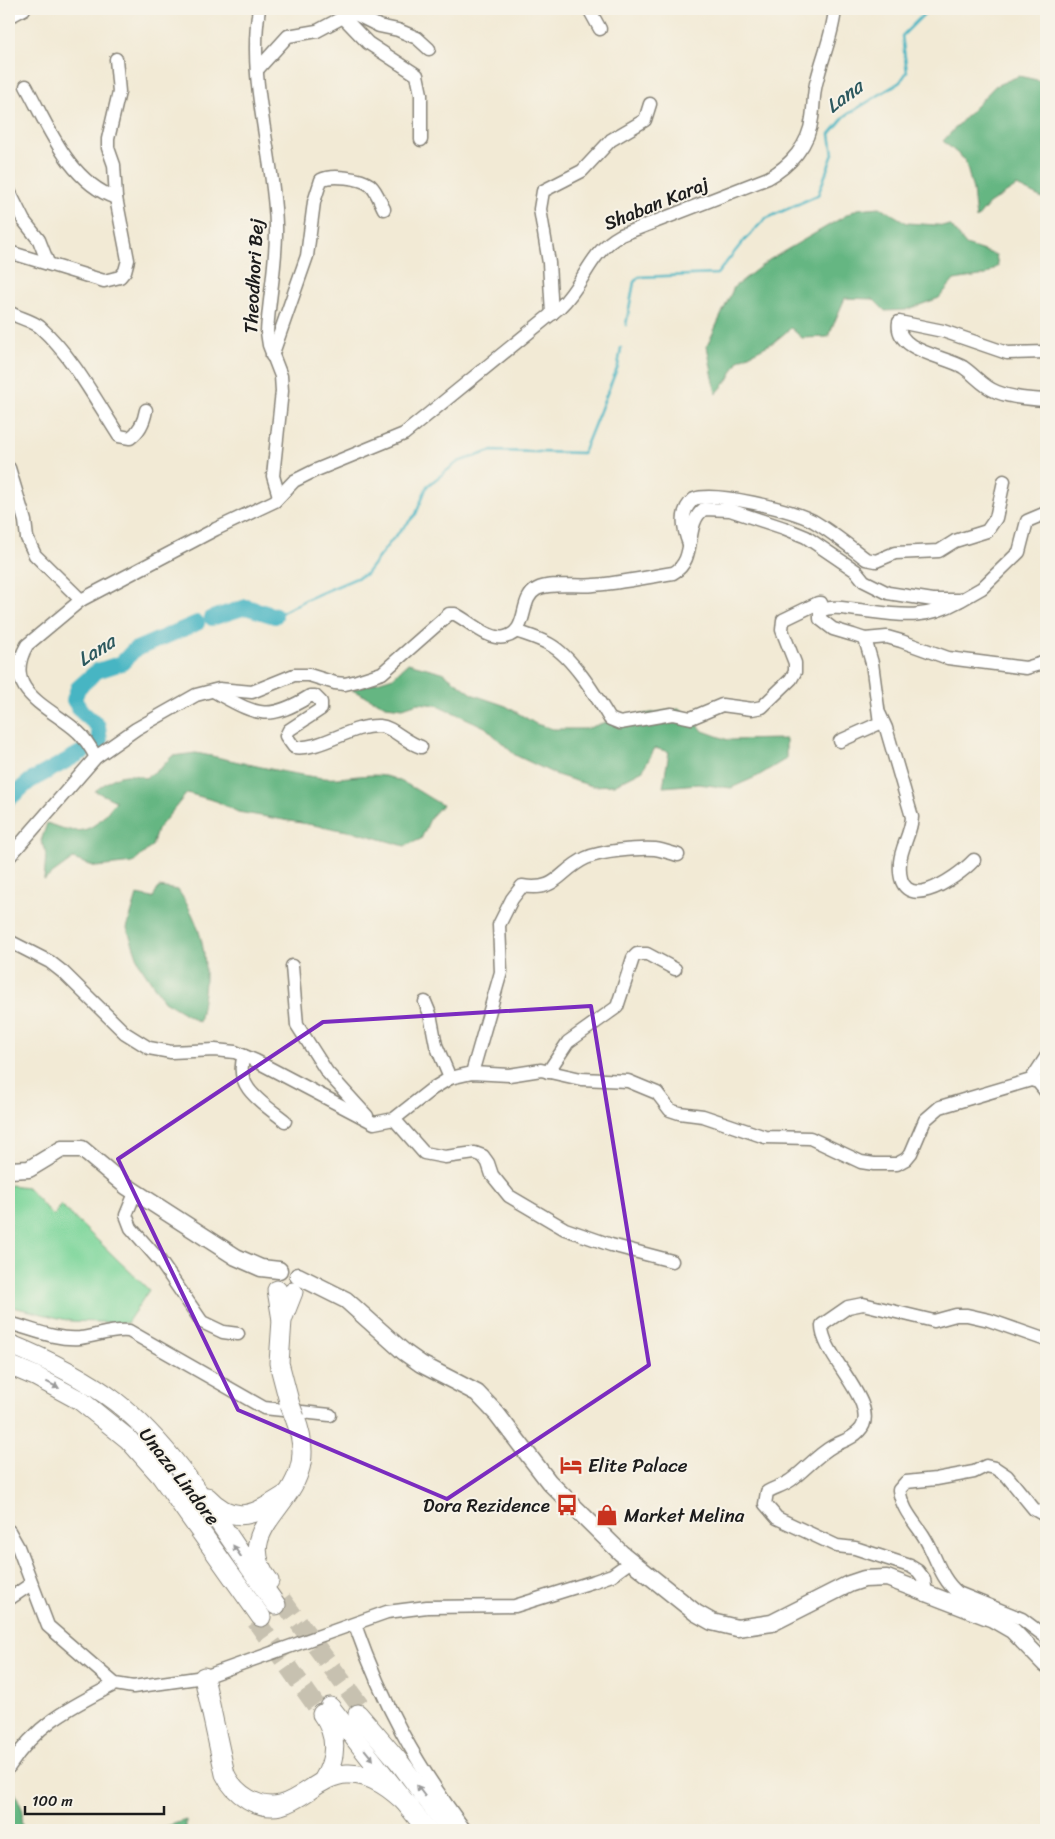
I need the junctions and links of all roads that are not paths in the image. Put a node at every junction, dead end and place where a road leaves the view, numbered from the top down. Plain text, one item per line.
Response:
1 (24, 9) edge
2 (259, 9) edge
3 (589, 9) edge
4 (835, 9) edge
5 (342, 16) junction
6 (9, 17) edge
7 (600, 29) dead end
8 (429, 49) dead end
9 (116, 59) dead end
10 (258, 70) junction
11 (26, 86) dead end
12 (650, 104) dead end
13 (421, 140) dead end
14 (9, 191) edge
15 (116, 198) junction
16 (384, 209) dead end
17 (9, 252) edge
18 (48, 263) junction
19 (9, 312) edge
20 (552, 314) junction
21 (1046, 352) edge
22 (272, 356) junction
23 (1046, 400) edge
24 (146, 410) dead end
25 (9, 468) edge
26 (1004, 481) dead end
27 (279, 496) junction
28 (1046, 513) edge
29 (690, 547) junction
30 (81, 600) junction
31 (961, 600) junction
32 (823, 609) junction
33 (516, 631) junction
34 (865, 639) junction
35 (1046, 662) edge
36 (211, 690) junction
37 (880, 715) junction
38 (840, 741) dead end
39 (421, 747) dead end
40 (96, 758) junction
41 (678, 855) dead end
42 (9, 857) edge
43 (974, 860) dead end
44 (9, 940) edge
45 (292, 966) dead end
46 (675, 969) dead end
47 (425, 1002) dead end
48 (244, 1056) junction
49 (1046, 1057) edge
50 (548, 1072) junction
51 (472, 1073) junction
52 (450, 1078) junction
53 (1031, 1080) junction
54 (1046, 1092) edge
55 (394, 1119) junction
56 (285, 1121) dead end
57 (374, 1123) junction
58 (9, 1170) edge
59 (135, 1193) junction
60 (672, 1261) dead end
61 (287, 1282) junction
62 (9, 1323) edge
63 (238, 1334) dead end
64 (1046, 1340) edge
65 (9, 1343) edge
66 (9, 1365) edge
67 (330, 1414) dead end
68 (287, 1494) junction
69 (1046, 1516) edge
70 (9, 1531) edge
71 (13, 1549) edge
72 (630, 1562) junction
73 (31, 1584) junction
74 (926, 1595) junction
75 (9, 1599) edge
76 (269, 1611) junction
77 (994, 1614) junction
78 (355, 1625) junction
79 (1046, 1637) edge
80 (1046, 1665) edge
81 (204, 1677) junction
82 (115, 1684) junction
83 (361, 1712) tunnel mouth
84 (9, 1766) edge
85 (323, 1781) junction
86 (410, 1807) junction
87 (427, 1830) edge
88 (450, 1830) edge
89 (465, 1830) edge

1 - 6 street
2 - 10 street, Theodhori Bej
3 - 7 street
4 - 20 street, Shaban Karaj
5 - 8 street
5 - 10 street
5 - 13 street
9 - 15 street
10 - 22 street, Theodhori Bej
11 - 15 street
12 - 20 street
14 - 18 street
15 - 18 street
16 - 22 street
17 - 18 street
19 - 24 street
20 - 27 street, Shaban Karaj
21 - 23 street
22 - 27 street, Theodhori Bej
25 - 30 street
26 - 29 street
27 - 30 street
28 - 31 street
29 - 31 street
29 - 33 street
30 - 40 street
31 - 32 street
32 - 33 street
32 - 34 street
33 - 36 street
34 - 35 street
34 - 37 street
36 - 39 street
36 - 40 street
37 - 38 street
37 - 43 street
40 - 42 street
41 - 51 street
44 - 48 street
45 - 57 street
46 - 50 street
47 - 52 street
48 - 56 street
48 - 57 street
49 - 53 street
50 - 51 street
50 - 53 street
51 - 52 street
52 - 55 street
53 - 54 street
55 - 57 street
55 - 60 street
58 - 59 main road
59 - 61 main road
59 - 63 street
61 - 68 highway
61 - 72 main road
62 - 67 street
64 - 74 street
65 - 68 highway
76 -> 65 highway, Unaza Lindore
66 -> 76 highway, Unaza Lindore
68 - 76 highway
69 - 77 street
70 - 71 street
71 - 73 street
72 - 74 main road
72 - 78 street
73 - 75 street
73 - 82 street
74 - 77 main road
77 - 79 street
77 - 80 main road
78 - 81 street
78 - 89 street
81 - 82 street
81 - 85 highway
82 - 84 street
88 -> 83 highway
85 - 86 highway
85 -> 86 highway
86 - 87 highway

